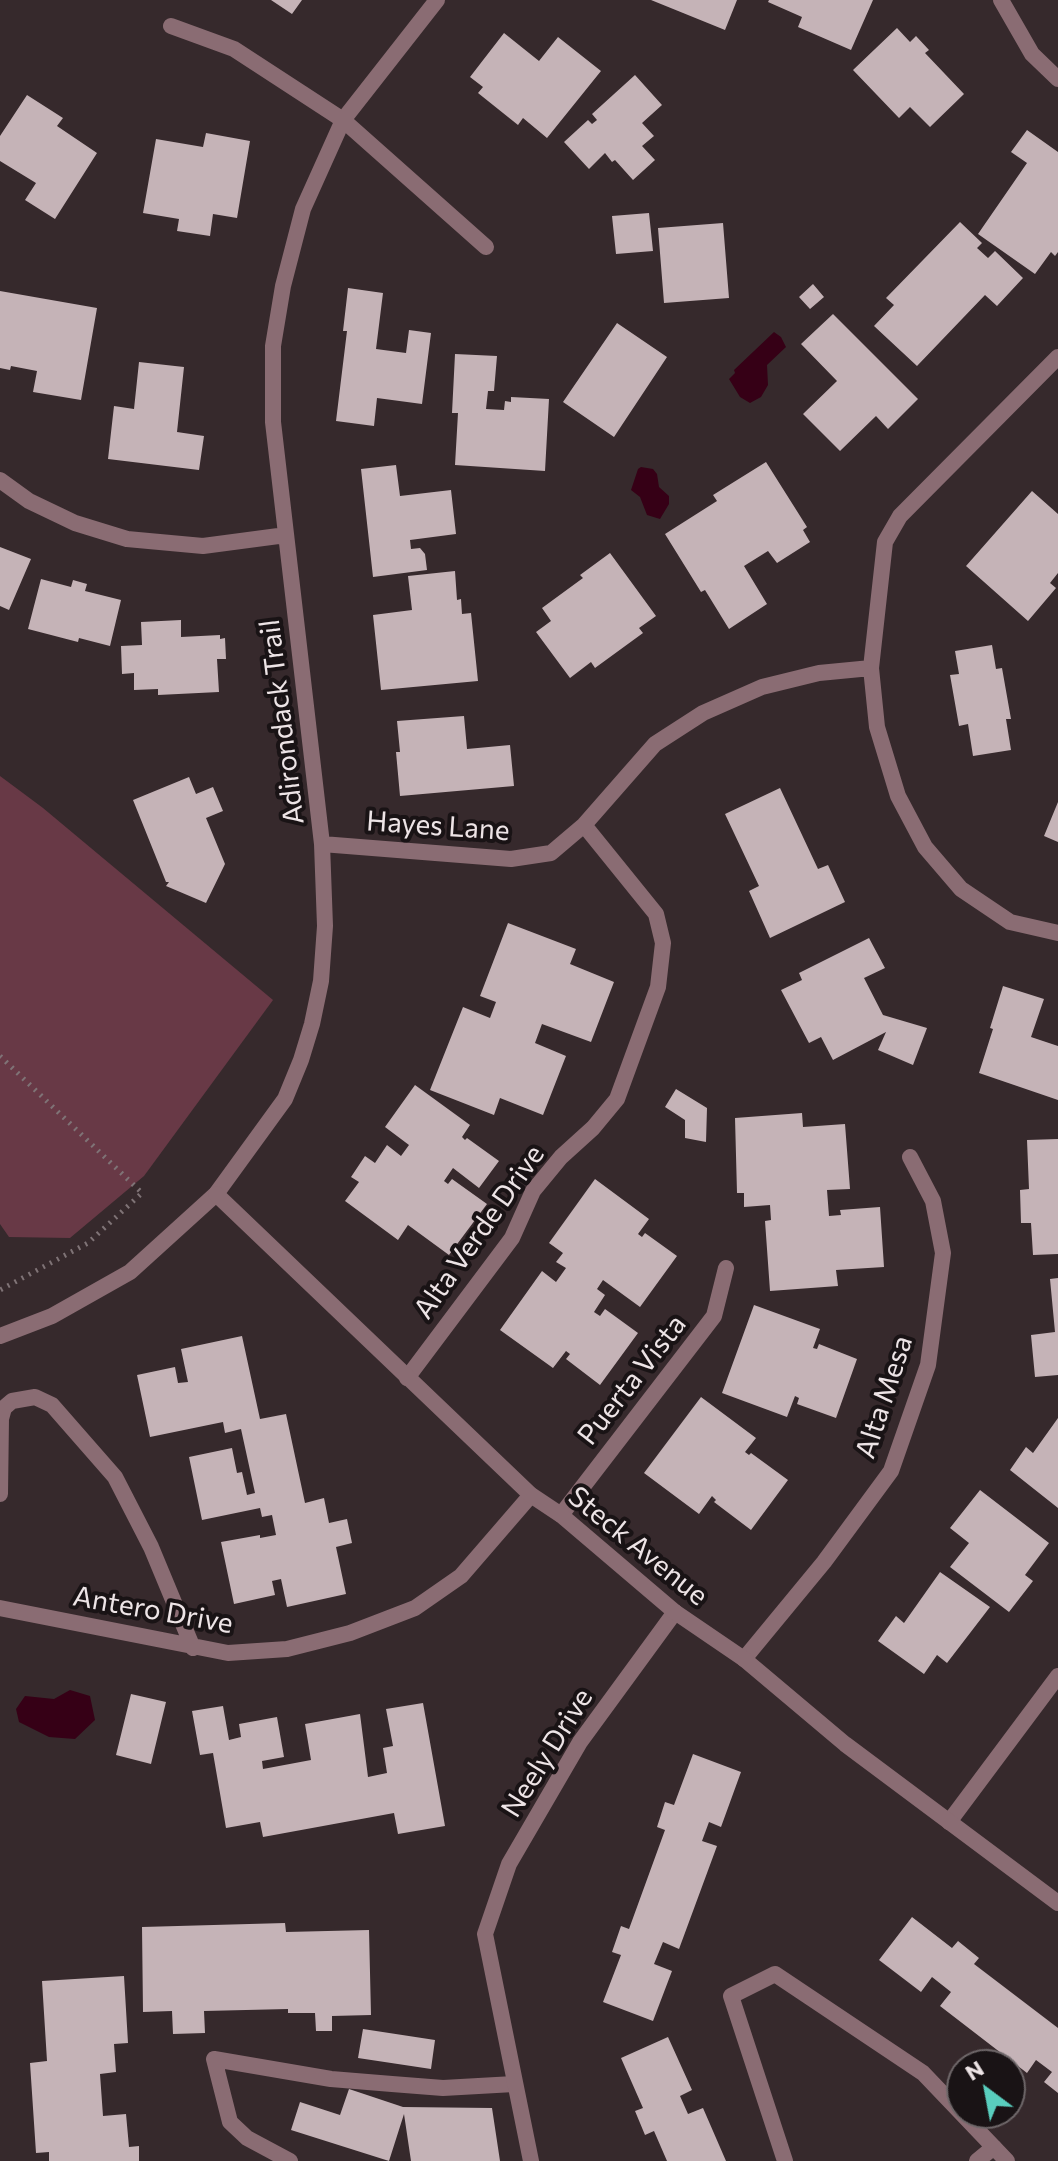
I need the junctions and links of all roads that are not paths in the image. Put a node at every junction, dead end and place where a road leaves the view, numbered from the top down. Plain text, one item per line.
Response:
1 (437, 0) edge
2 (1001, 0) edge
3 (171, 26) dead end
4 (1058, 79) edge
5 (343, 120) junction
6 (486, 247) dead end
7 (1058, 357) edge
8 (0, 480) edge
9 (286, 535) junction
10 (871, 668) junction
11 (584, 825) junction
12 (322, 844) junction
13 (1058, 933) edge
14 (910, 1157) dead end
15 (216, 1194) junction
16 (726, 1268) dead end
17 (0, 1336) edge
18 (407, 1378) junction
19 (0, 1494) edge
20 (531, 1495) junction
21 (561, 1515) junction
22 (0, 1608) edge
23 (675, 1612) junction
24 (193, 1648) junction
25 (744, 1659) junction
26 (1058, 1676) edge
27 (949, 1822) junction
28 (1058, 1903) edge
29 (514, 2084) junction
30 (994, 2147) junction
31 (290, 2161) edge
32 (531, 2161) edge
33 (785, 2161) edge
34 (977, 2161) edge
35 (1007, 2161) edge

1 - 5 street, Adirondack Trail
2 - 4 street
3 - 5 street
5 - 6 street
5 - 9 street, Adirondack Trail
7 - 10 street
8 - 9 street
9 - 12 street, Adirondack Trail
10 - 11 street, Hayes Lane
10 - 13 street
11 - 12 street, Hayes Lane
11 - 18 street, Alta Verde Drive
12 - 15 street, Adirondack Trail
14 - 25 street, Alta Mesa
15 - 17 street, Adirondack Trail
15 - 18 street, Steck Avenue
16 - 21 street, Puerta Vista
18 - 20 street, Steck Avenue
19 - 24 street
20 - 21 street, Steck Avenue
20 - 24 street, Antero Drive
21 - 23 street, Steck Avenue
22 - 24 street, Antero Drive
23 - 25 street, Steck Avenue
23 - 29 street, Neely Drive
25 - 27 street, Steck Avenue
26 - 27 street
27 - 28 street, Steck Avenue
29 - 31 street
29 - 32 street
30 - 33 street
30 - 34 street
30 - 35 street

